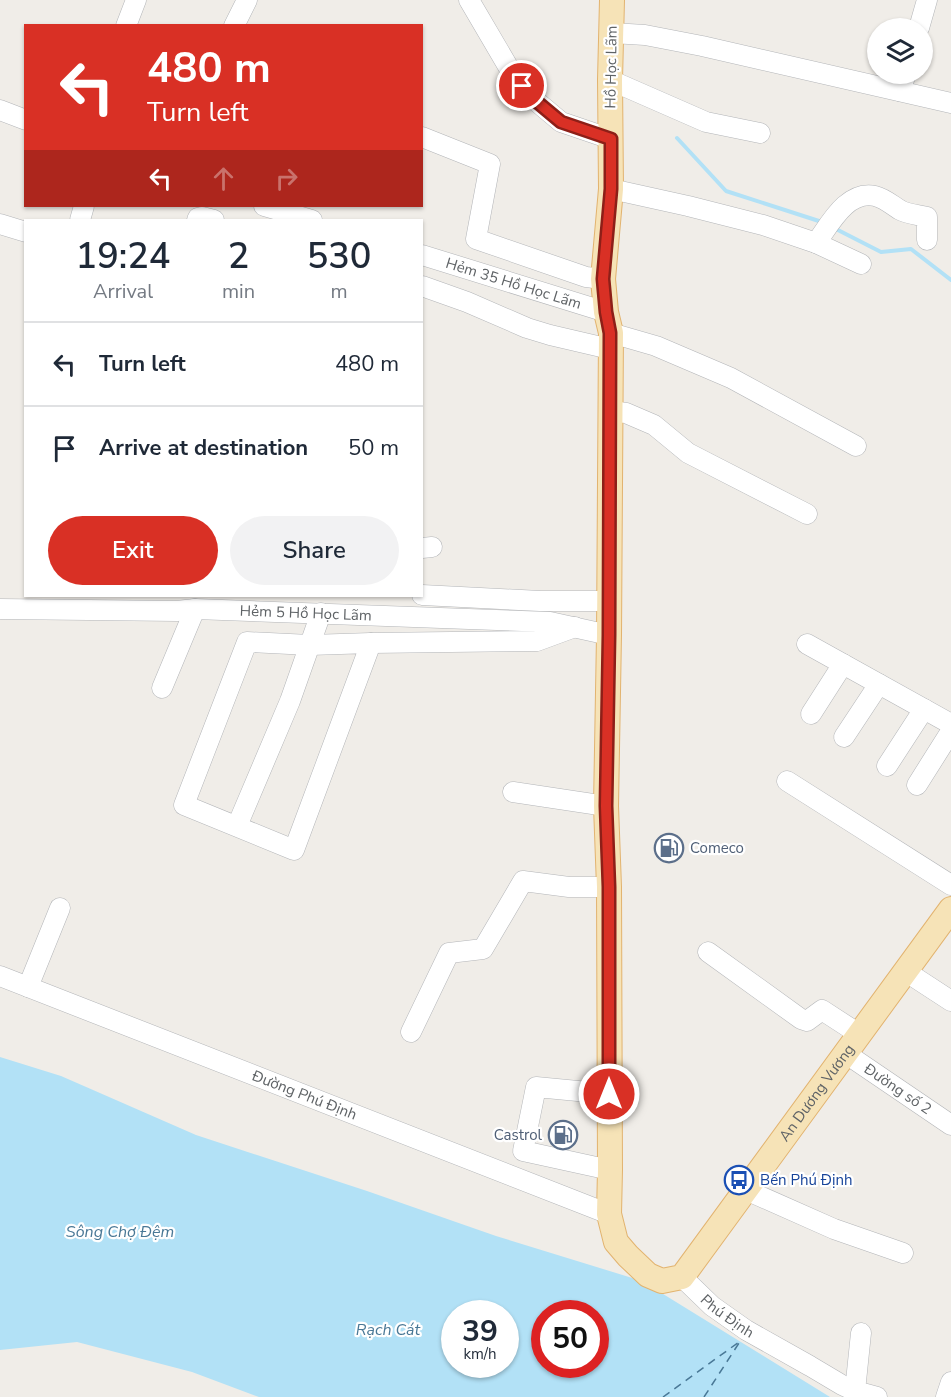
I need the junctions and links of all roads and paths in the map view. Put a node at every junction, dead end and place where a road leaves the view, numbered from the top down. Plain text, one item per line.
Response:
1 (136, 0) edge
2 (247, 0) edge
3 (469, 0) edge
4 (612, 0) edge
5 (927, 0) edge
6 (922, 18) edge
7 (127, 24) edge
8 (235, 24) edge
9 (612, 33) junction
10 (867, 76) edge
11 (610, 80) junction
12 (908, 84) edge
13 (951, 103) edge
14 (0, 110) edge
15 (24, 119) edge
16 (760, 133) dead end
17 (423, 137) edge
18 (611, 139) junction
19 (611, 189) junction
20 (267, 207) edge
21 (309, 219) edge
22 (0, 224) edge
23 (24, 231) edge
24 (927, 240) dead end
25 (816, 243) junction
26 (423, 255) edge
27 (861, 264) dead end
28 (603, 279) junction
29 (423, 286) edge
30 (609, 331) junction
31 (610, 411) junction
32 (856, 446) dead end
33 (807, 514) dead end
34 (423, 595) edge
35 (609, 601) junction
36 (183, 605) edge
37 (0, 609) edge
38 (321, 613) junction
39 (575, 627) junction
40 (609, 635) junction
41 (371, 643) junction
42 (807, 644) dead end
43 (310, 645) junction
44 (843, 664) junction
45 (879, 684) junction
46 (162, 688) dead end
47 (924, 709) junction
48 (811, 714) dead end
49 (951, 724) edge
50 (951, 731) edge
51 (844, 737) dead end
52 (887, 766) dead end
53 (788, 781) dead end
54 (917, 784) dead end
55 (513, 792) dead end
56 (606, 806) junction
57 (237, 826) junction
58 (951, 885) edge
59 (609, 887) junction
60 (60, 908) dead end
61 (948, 920) edge
62 (708, 952) dead end
63 (905, 971) junction
64 (0, 976) edge
65 (28, 987) junction
66 (951, 1001) edge
67 (411, 1032) dead end
68 (852, 1043) junction
69 (609, 1094) junction
70 (951, 1125) edge
71 (610, 1170) junction
72 (746, 1190) junction
73 (609, 1214) junction
74 (903, 1252) dead end
75 (682, 1277) junction
76 (861, 1333) dead end
77 (951, 1382) edge
78 (855, 1391) junction
79 (877, 1397) edge
80 (946, 1397) edge

1 - 7 street
2 - 8 street
3 - 18 street
4 - 9 main road, Hồ Học Lãm
5 - 6 street
9 - 10 street
9 - 11 main road, Hồ Học Lãm
11 - 16 street
11 - 18 main road, Hồ Học Lãm
12 - 13 street
14 - 15 street
17 - 28 street
18 - 19 main road, Hồ Học Lãm
19 - 25 street
19 - 28 main road, Hồ Học Lãm
20 - 21 street
22 - 23 street
24 - 25 street
25 - 27 street
26 - 30 street, Hẻm 35 Hồ Học Lãm
28 - 30 main road, Hồ Học Lãm
29 - 30 street
30 - 31 main road, Hồ Học Lãm
30 - 32 street
31 - 33 street
31 - 35 main road, Hồ Học Lãm
34 - 35 street
35 - 40 main road, Hồ Học Lãm
36 - 37 street, Hẻm 5 Hồ Học Lãm
36 - 38 street, Hẻm 5 Hồ Học Lãm
36 - 46 street
38 - 39 street, Hẻm 5 Hồ Học Lãm
38 - 43 street
39 - 40 street, Hẻm 5 Hồ Học Lãm
39 - 41 street
40 - 56 main road, Hồ Học Lãm
41 - 43 street
41 - 57 street
42 - 44 street
43 - 57 street
43 - 57 street
44 - 45 street
44 - 48 street
45 - 47 street
45 - 51 street
47 - 49 street
47 - 52 street
50 - 54 street
53 - 58 street
55 - 56 street
56 - 59 main road, Hồ Học Lãm
59 - 67 street
59 - 69 main road, Hồ Học Lãm
60 - 65 street
61 - 63 main road, An Dương Vương
62 - 68 street, Đường số 2
63 - 66 street
63 - 68 main road, An Dương Vương
64 - 65 street, Đường Phú Định
65 - 73 street, Đường Phú Định
68 - 70 street, Đường số 2
68 - 72 main road, An Dương Vương
69 - 71 main road, Hồ Học Lãm
69 - 71 street
71 - 73 main road, Hồ Học Lãm
72 - 74 street
72 - 75 main road, An Dương Vương
73 - 75 main road
75 - 78 street, Phú Định
76 - 78 street
77 - 80 street
78 - 79 street, Phú Định

